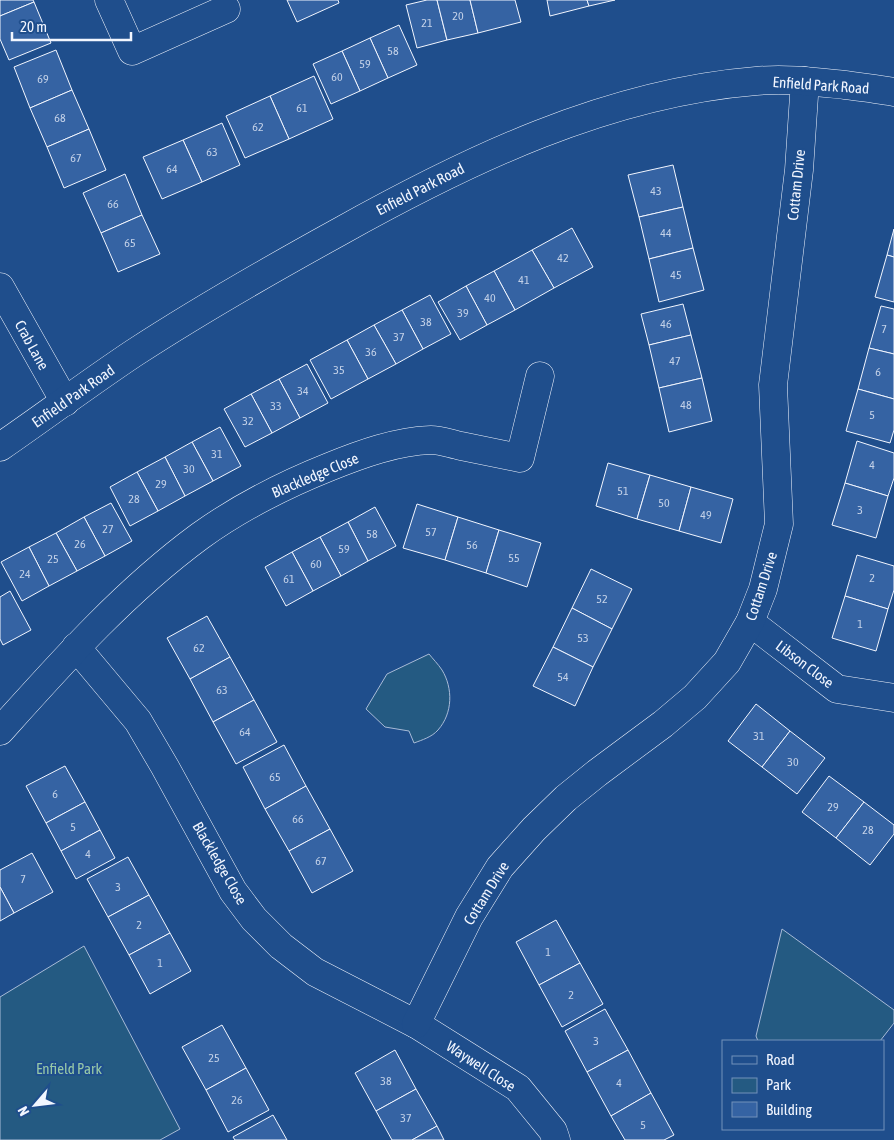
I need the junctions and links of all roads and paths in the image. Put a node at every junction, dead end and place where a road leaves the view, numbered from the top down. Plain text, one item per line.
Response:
1 (109, 0) edge
2 (226, 10) dead end
3 (806, 81) junction
4 (894, 92) edge
5 (0, 287) edge
6 (540, 376) dead end
7 (65, 402) junction
8 (0, 447) edge
9 (750, 622) junction
10 (76, 647) junction
11 (894, 698) edge
12 (0, 731) edge
13 (416, 1024) junction
14 (556, 1140) edge

1 - 2 street
3 - 4 street, Enfield Park Road
3 - 7 street, Enfield Park Road
3 - 9 street, Cottam Drive
5 - 7 street, Crab Lane
6 - 10 street, Blackledge Close
7 - 8 street, Enfield Park Road
9 - 11 street, Libson Close
9 - 13 street, Cottam Drive
10 - 12 street, Blackledge Close
10 - 13 street, Blackledge Close
13 - 14 street, Waywell Close

